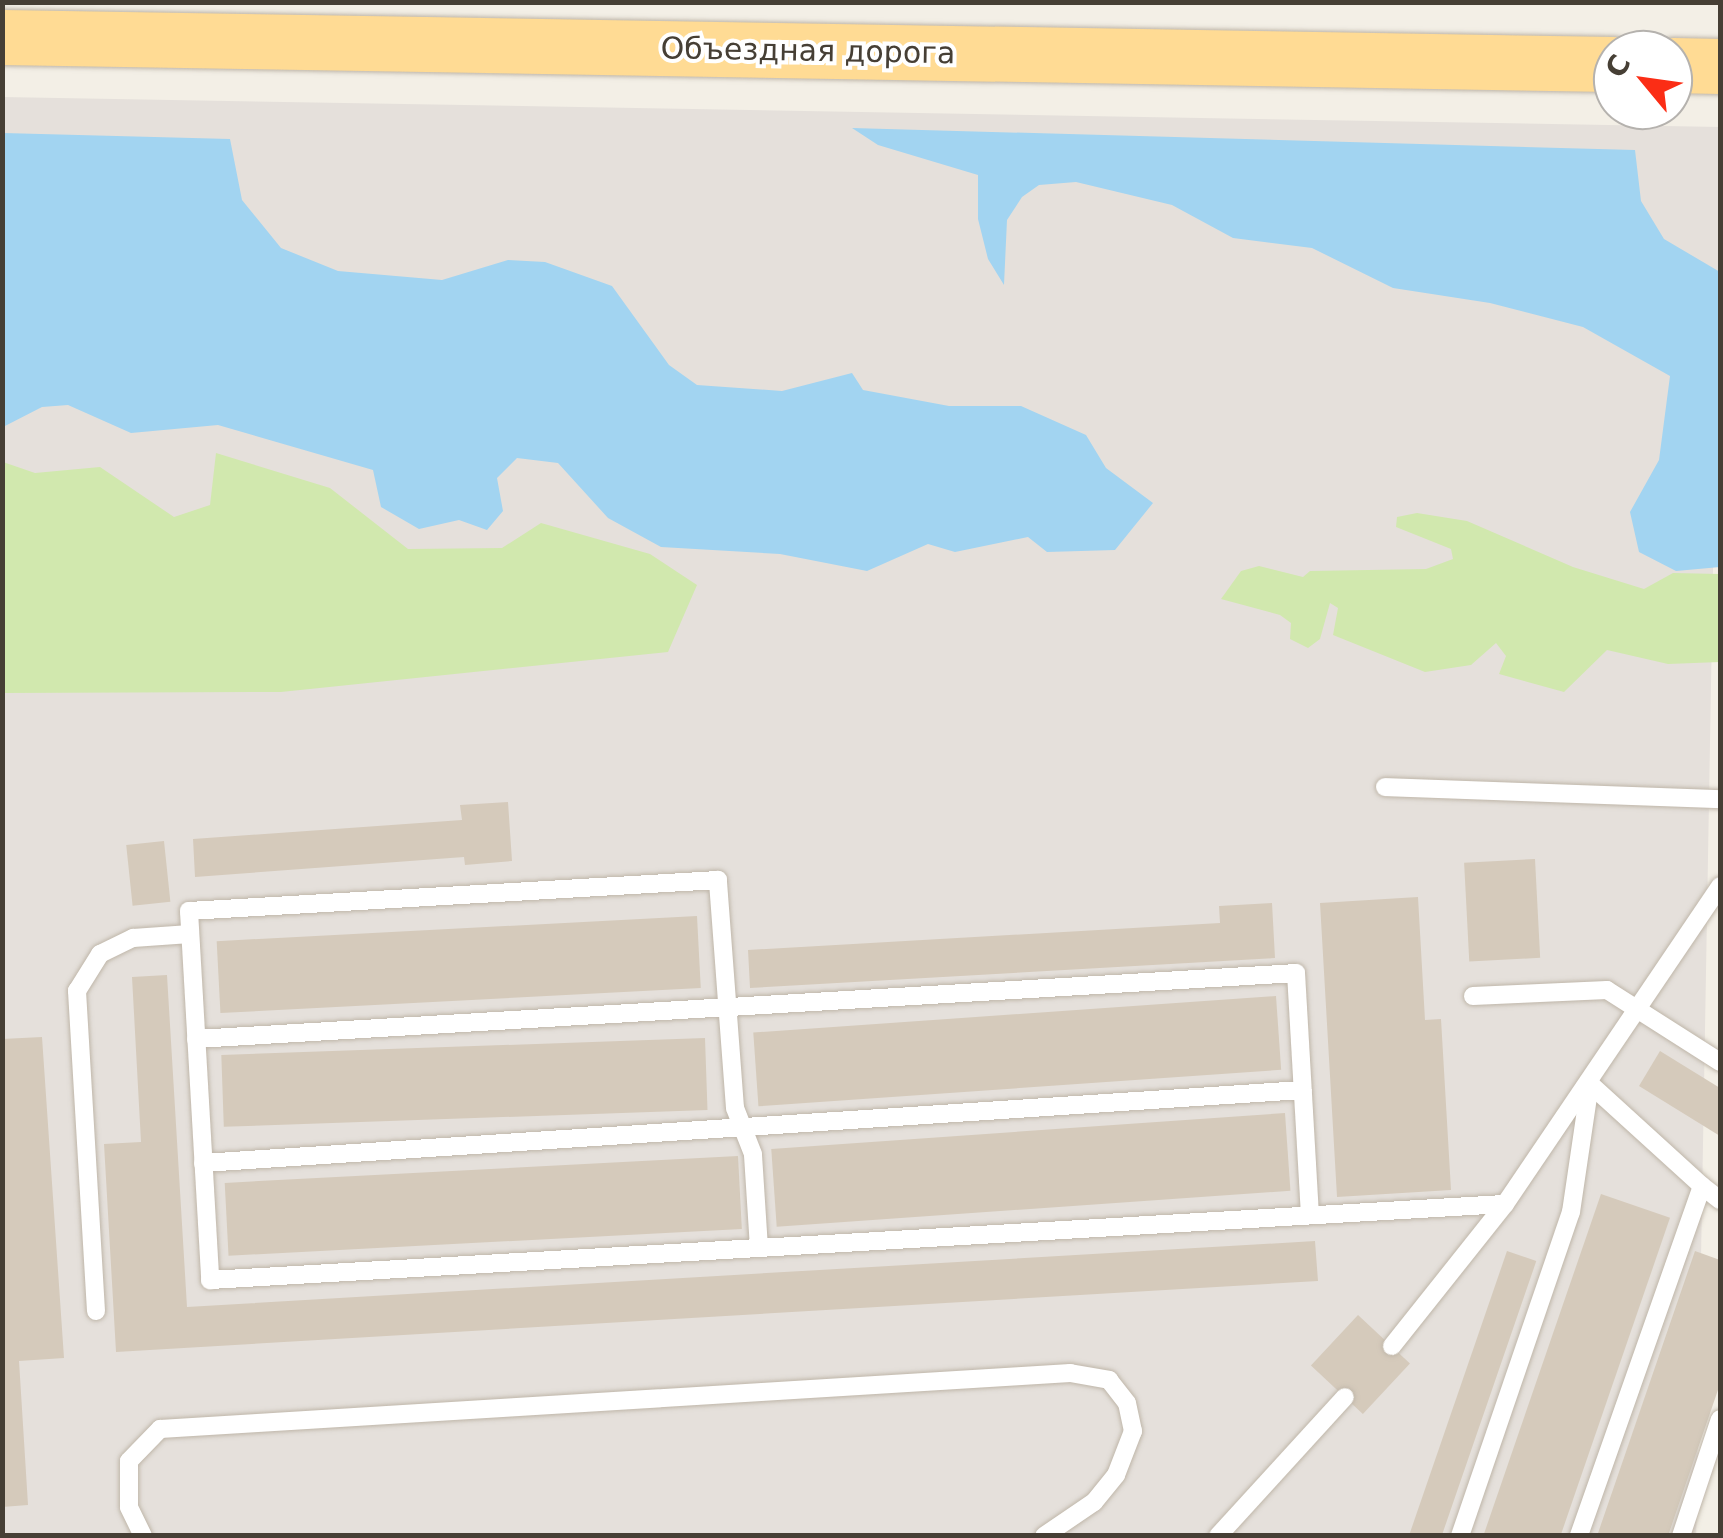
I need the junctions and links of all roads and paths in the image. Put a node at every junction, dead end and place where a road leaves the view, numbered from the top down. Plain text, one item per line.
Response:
1 (2, 37) edge
2 (1593, 64) edge
3 (1693, 65) edge
4 (1720, 66) edge
5 (1385, 787) dead end
6 (1720, 799) edge
7 (1720, 886) edge
8 (190, 934) junction
9 (1473, 996) dead end
10 (728, 1008) junction
11 (1638, 1010) junction
12 (196, 1039) junction
13 (1720, 1062) edge
14 (1590, 1084) junction
15 (1302, 1090) junction
16 (743, 1127) junction
17 (203, 1162) junction
18 (1702, 1186) junction
19 (1720, 1200) edge
20 (1505, 1204) junction
21 (1310, 1215) junction
22 (760, 1248) junction
23 (96, 1311) dead end
24 (1392, 1346) dead end
25 (1345, 1397) dead end
26 (1720, 1419) edge
27 (143, 1536) edge
28 (1044, 1536) edge
29 (1218, 1536) edge
30 (1460, 1536) edge
31 (1579, 1536) edge
32 (1680, 1536) edge

1 - 2 main road, Объездная дорога
3 - 4 main road
5 - 6 lane
7 - 11 lane
8 - 10 lane
8 - 12 lane
8 - 23 lane
9 - 11 lane
10 - 12 lane
10 - 15 lane
10 - 16 lane
11 - 13 lane
11 - 14 lane
12 - 17 lane
14 - 18 lane
14 - 20 lane
14 - 30 lane
15 - 16 lane
15 - 21 lane
16 - 17 lane
16 - 22 lane
17 - 22 lane
18 - 19 lane
18 - 31 lane
20 - 21 lane
20 - 24 lane
21 - 22 lane
25 - 29 lane
26 - 32 lane
27 - 28 lane

